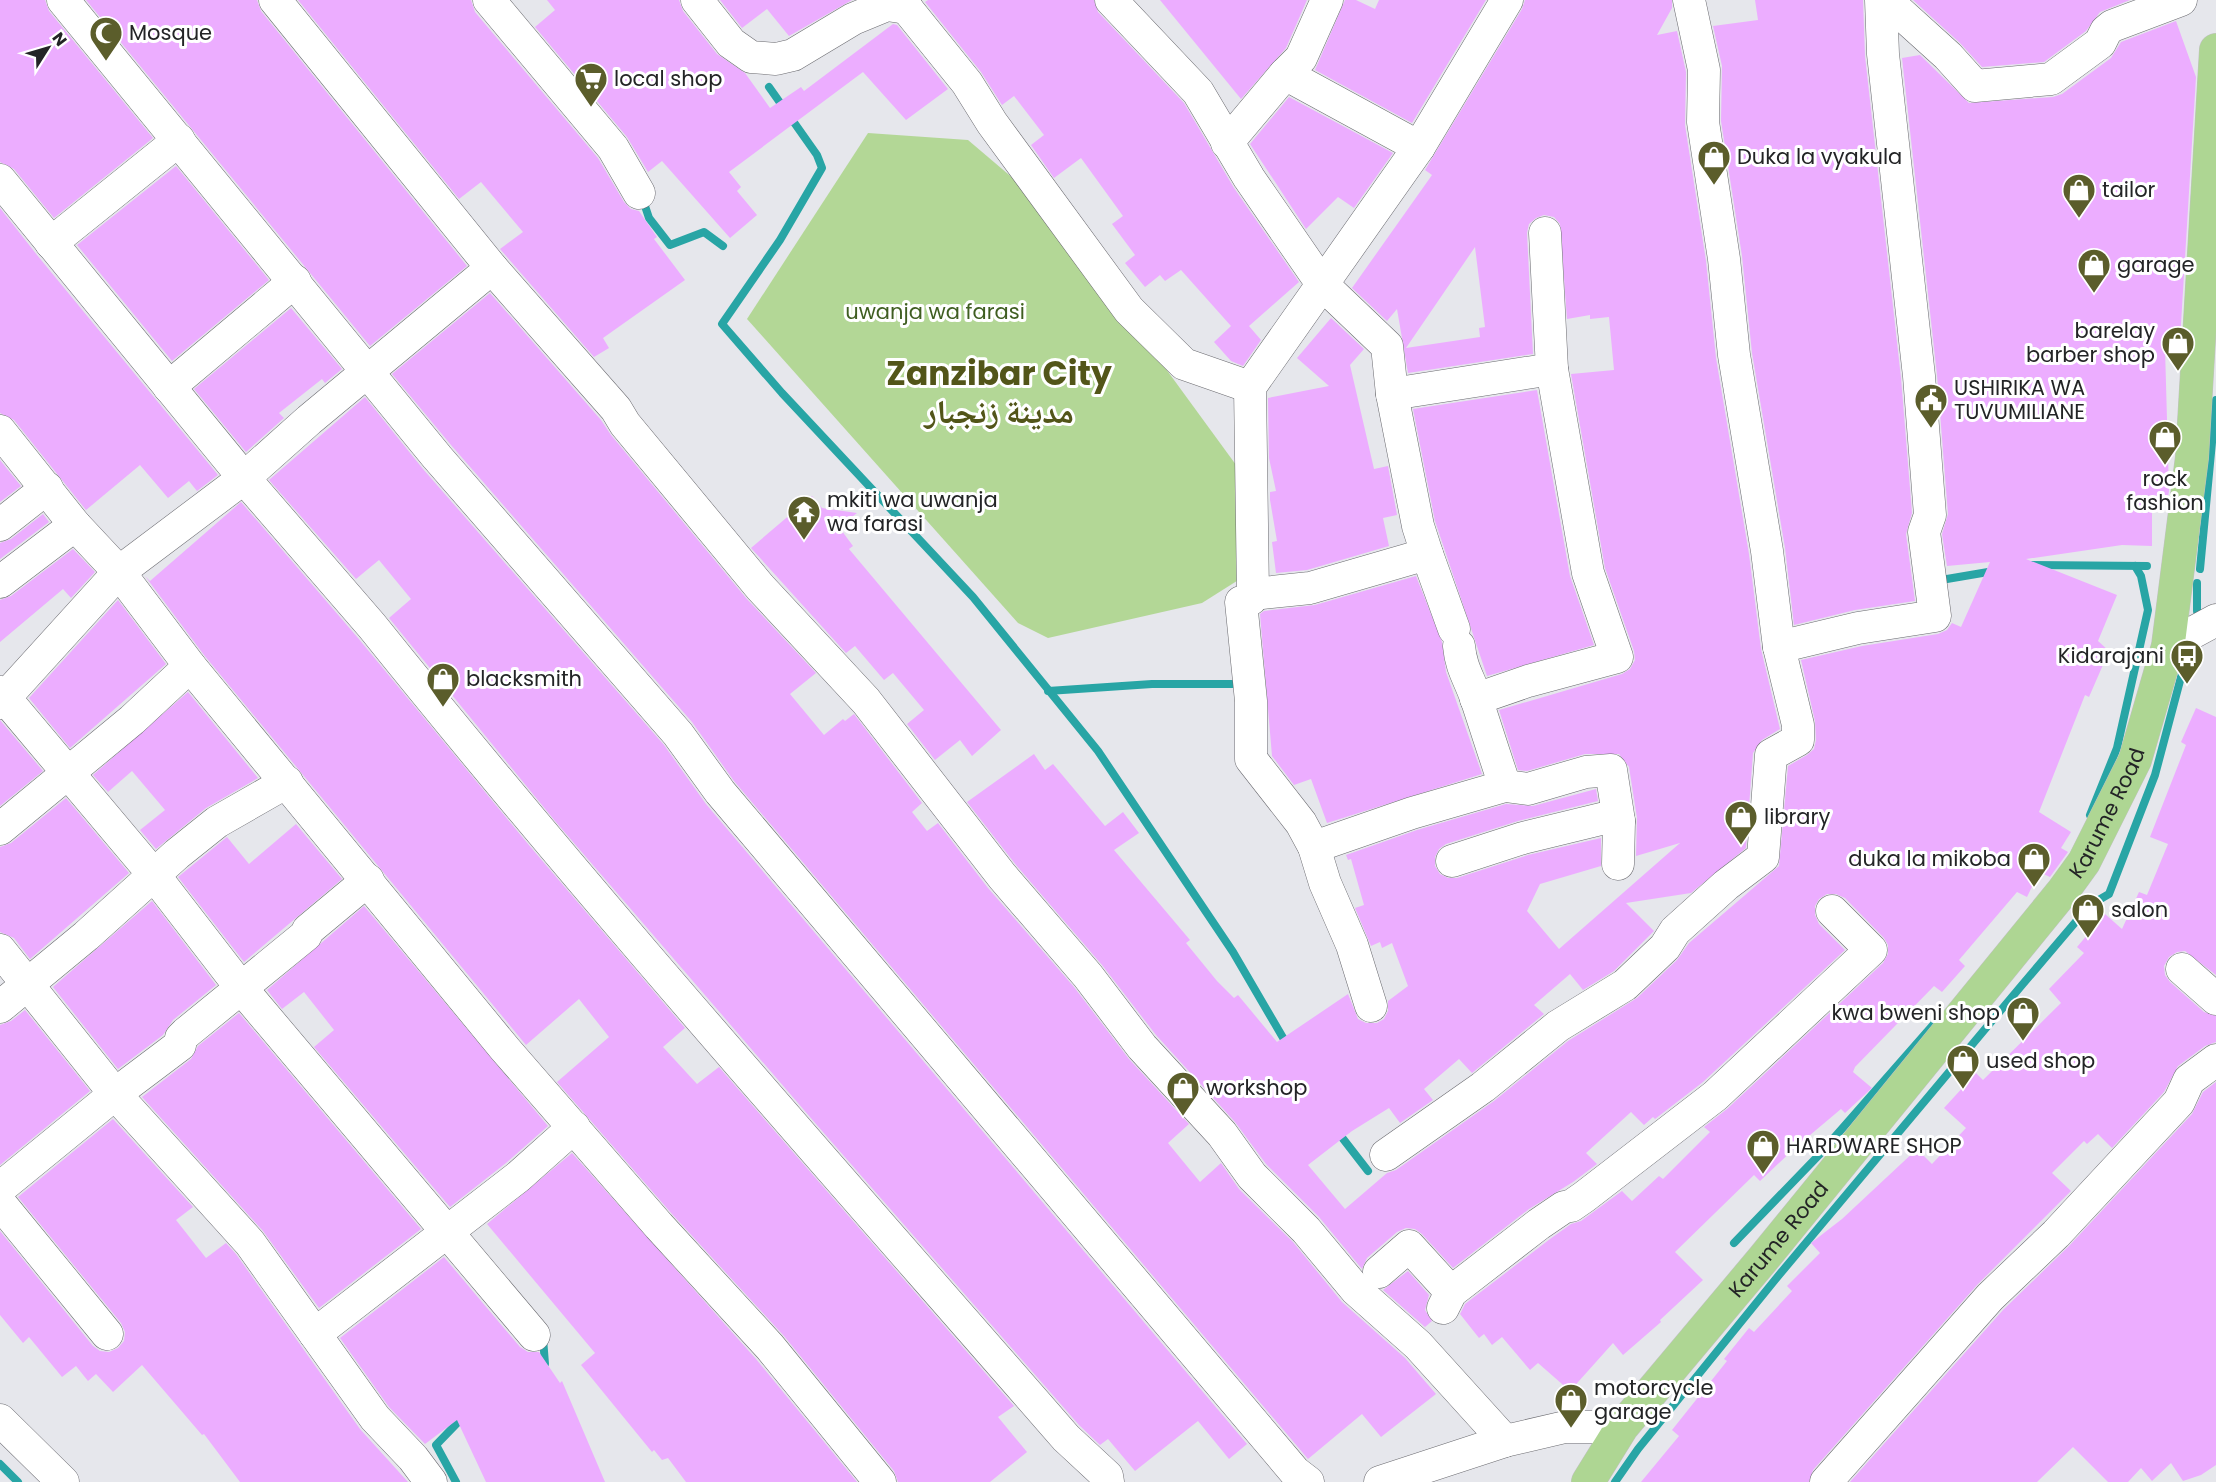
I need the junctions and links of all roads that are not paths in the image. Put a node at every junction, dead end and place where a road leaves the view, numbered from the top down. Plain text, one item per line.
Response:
1 (63, 0) edge
2 (275, 0) edge
3 (489, 0) edge
4 (697, 0) edge
5 (1111, 0) edge
6 (1327, 0) edge
7 (1507, 0) edge
8 (1689, 0) edge
9 (1881, 0) edge
10 (1886, 0) edge
11 (2181, 0) edge
12 (903, 4) edge
13 (2216, 50) edge
14 (1285, 74) junction
15 (179, 140) junction
16 (1227, 143) junction
17 (1419, 147) junction
18 (0, 180) edge
19 (639, 193) dead end
20 (1545, 233) dead end
21 (51, 243) junction
22 (492, 268) junction
23 (294, 281) junction
24 (1322, 284) junction
25 (1552, 369) junction
26 (367, 372) junction
27 (169, 387) junction
28 (1250, 387) junction
29 (1392, 394) junction
30 (0, 431) edge
31 (244, 478) junction
32 (47, 488) junction
33 (0, 525) edge
34 (75, 525) junction
35 (1427, 554) junction
36 (119, 572) junction
37 (0, 582) edge
38 (1254, 594) junction
39 (2216, 620) edge
40 (2168, 646) junction
41 (1779, 647) junction
42 (190, 666) junction
43 (2, 698) edge
44 (1476, 699) junction
45 (68, 774) junction
46 (286, 782) junction
47 (1505, 786) junction
48 (1619, 821) junction
49 (0, 829) edge
50 (1314, 847) junction
51 (1452, 861) dead end
52 (1618, 864) dead end
53 (154, 875) junction
54 (368, 880) junction
55 (1832, 911) dead end
56 (0, 950) edge
57 (2182, 969) dead end
58 (28, 985) junction
59 (242, 989) junction
60 (2216, 999) edge
61 (1371, 1006) dead end
62 (0, 1007) edge
63 (2216, 1060) edge
64 (115, 1094) junction
65 (574, 1126) junction
66 (1386, 1155) dead end
67 (0, 1188) edge
68 (0, 1203) edge
69 (447, 1233) junction
70 (1379, 1272) dead end
71 (107, 1334) dead end
72 (315, 1334) junction
73 (534, 1335) dead end
74 (0, 1420) edge
75 (1622, 1427) junction
76 (1505, 1441) junction
77 (63, 1482) edge
78 (430, 1482) edge
79 (880, 1482) edge
80 (1108, 1482) edge
81 (1308, 1482) edge
82 (1380, 1482) edge
83 (1588, 1482) edge
84 (1826, 1482) edge

1 - 15 street
2 - 22 street
3 - 19 street
4 - 12 street
5 - 16 street
6 - 14 street
7 - 17 street
8 - 41 street
9 - 41 street
10 - 11 street
12 - 28 street
13 - 40 main road, Karume Road
14 - 16 street
14 - 17 street
15 - 21 street
15 - 23 street
16 - 24 street
17 - 24 street
18 - 21 street
20 - 25 street
21 - 27 street
22 - 26 street
22 - 76 street
23 - 26 street
23 - 27 street
24 - 28 street
24 - 29 street
25 - 29 street
25 - 44 street
26 - 31 street
26 - 81 street
27 - 31 street
28 - 38 street
29 - 35 street
30 - 32 street
31 - 36 street
31 - 80 street
32 - 33 street
32 - 34 street
34 - 36 street
34 - 37 street
35 - 38 street
35 - 44 street
36 - 42 street
36 - 43 street
38 - 50 street
39 - 40 street
40 - 75 main road, Karume Road
41 - 66 street
42 - 45 street
42 - 46 street
43 - 45 street
44 - 47 street
45 - 49 street
45 - 53 street
46 - 53 street
46 - 54 street
47 - 48 street
47 - 50 street
48 - 51 street
48 - 52 street
50 - 61 street
53 - 58 street
53 - 59 street
54 - 59 street
54 - 65 street
55 - 70 street
56 - 58 street
57 - 60 street
58 - 62 street
58 - 64 street
59 - 64 street
59 - 69 street
63 - 84 street
64 - 67 street
64 - 72 street
65 - 69 street
65 - 79 street
68 - 71 street
69 - 72 street
69 - 73 street
72 - 78 street
74 - 77 street
75 - 76 street
75 - 83 main road, Karume Road
76 - 82 street

